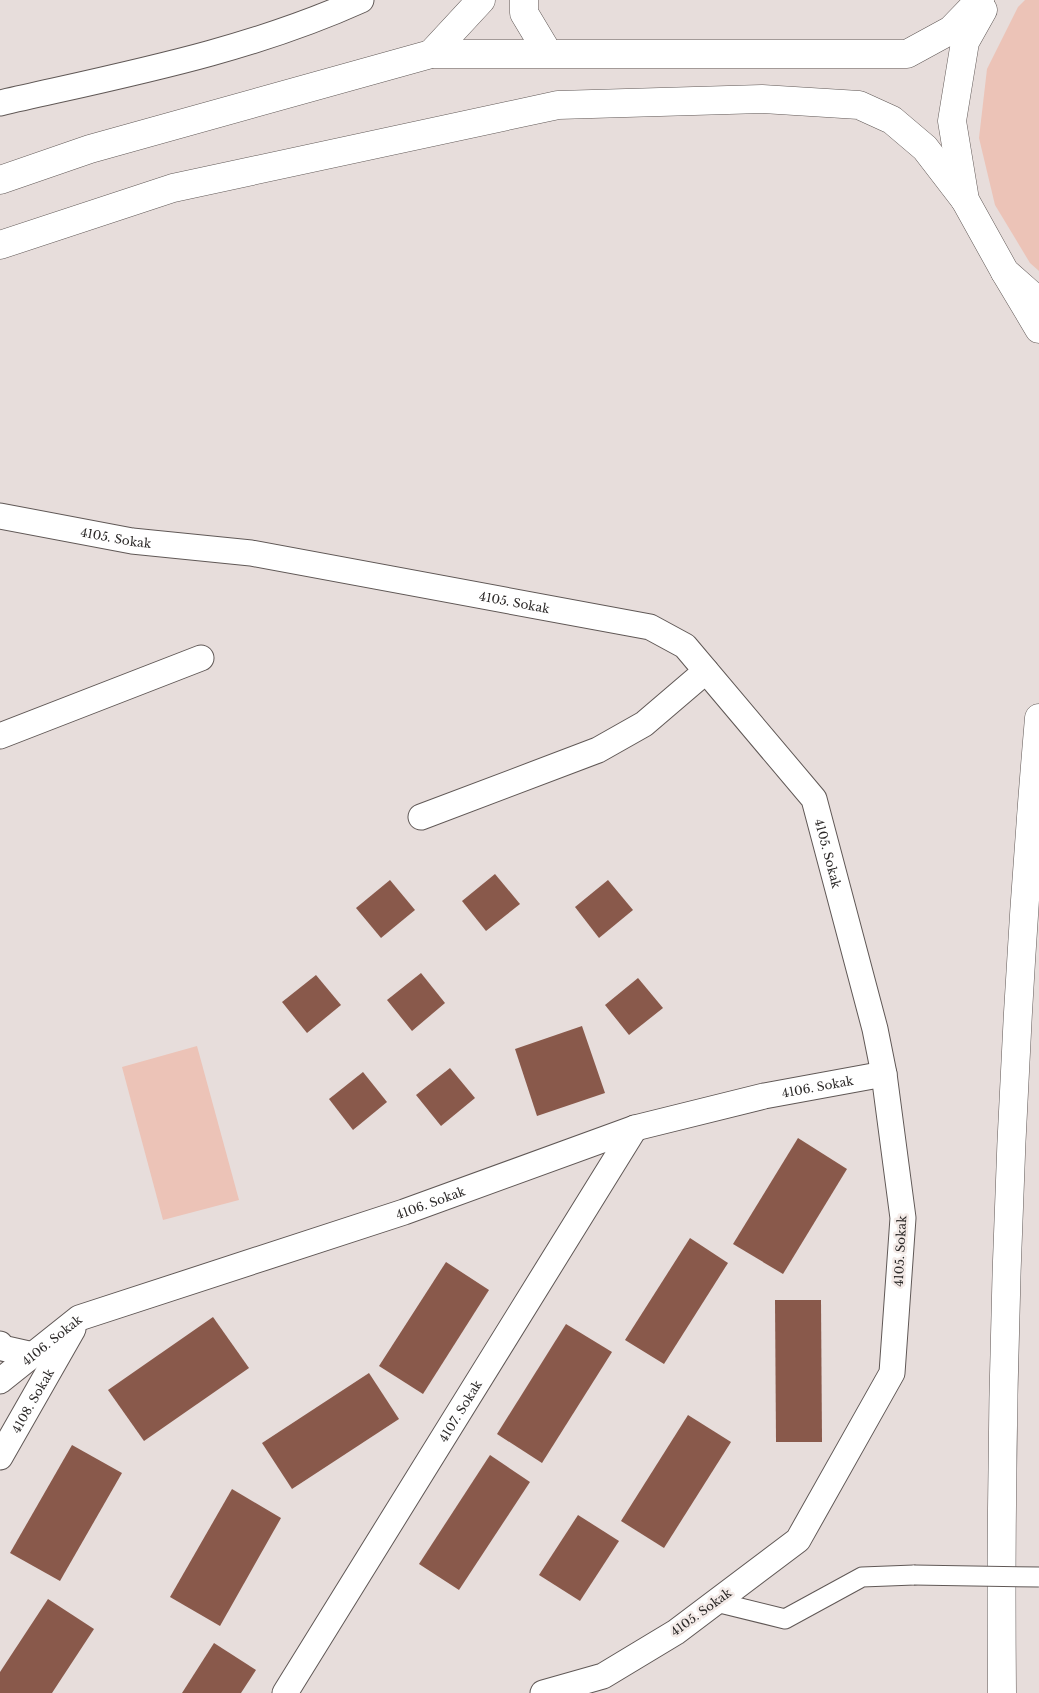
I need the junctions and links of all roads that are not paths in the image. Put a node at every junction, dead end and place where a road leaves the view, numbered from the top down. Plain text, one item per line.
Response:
1 (361, 0) edge
2 (481, 0) edge
3 (524, 0) edge
4 (980, 0) edge
5 (989, 0) edge
6 (548, 53) junction
7 (431, 54) junction
8 (0, 103) edge
9 (0, 180) edge
10 (965, 200) junction
11 (0, 246) edge
12 (1005, 272) junction
13 (1039, 302) edge
14 (1039, 329) edge
15 (0, 516) edge
16 (201, 658) dead end
17 (706, 671) junction
18 (1039, 718) edge
19 (0, 736) edge
20 (420, 817) dead end
21 (884, 1074) junction
22 (635, 1128) junction
23 (79, 1318) junction
24 (0, 1344) edge
25 (33, 1355) junction
26 (0, 1381) edge
27 (0, 1457) edge
28 (1039, 1577) edge
29 (716, 1602) junction
30 (601, 1684) edge
31 (285, 1693) edge
32 (543, 1693) edge
33 (1002, 1693) edge

1 - 8 street
2 - 7 main road
3 - 6 main road
4 - 6 main road
5 - 10 main road
6 - 7 main road
7 - 9 main road
10 - 11 main road
10 - 12 main road
12 - 13 main road
12 - 14 main road
15 - 17 street, 4105. Sokak
16 - 19 street
17 - 20 street
17 - 21 street, 4105. Sokak
18 - 33 main road
21 - 22 street, 4106. Sokak
21 - 29 street, 4105. Sokak
22 - 23 street, 4106. Sokak
22 - 31 street, 4107. Sokak
23 - 25 street, 4106. Sokak
23 - 27 street, 4108. Sokak
24 - 25 street
25 - 26 street, 4106. Sokak
28 - 29 street, bridge
29 - 30 street, 4105. Sokak
30 - 32 street, 4105. Sokak

